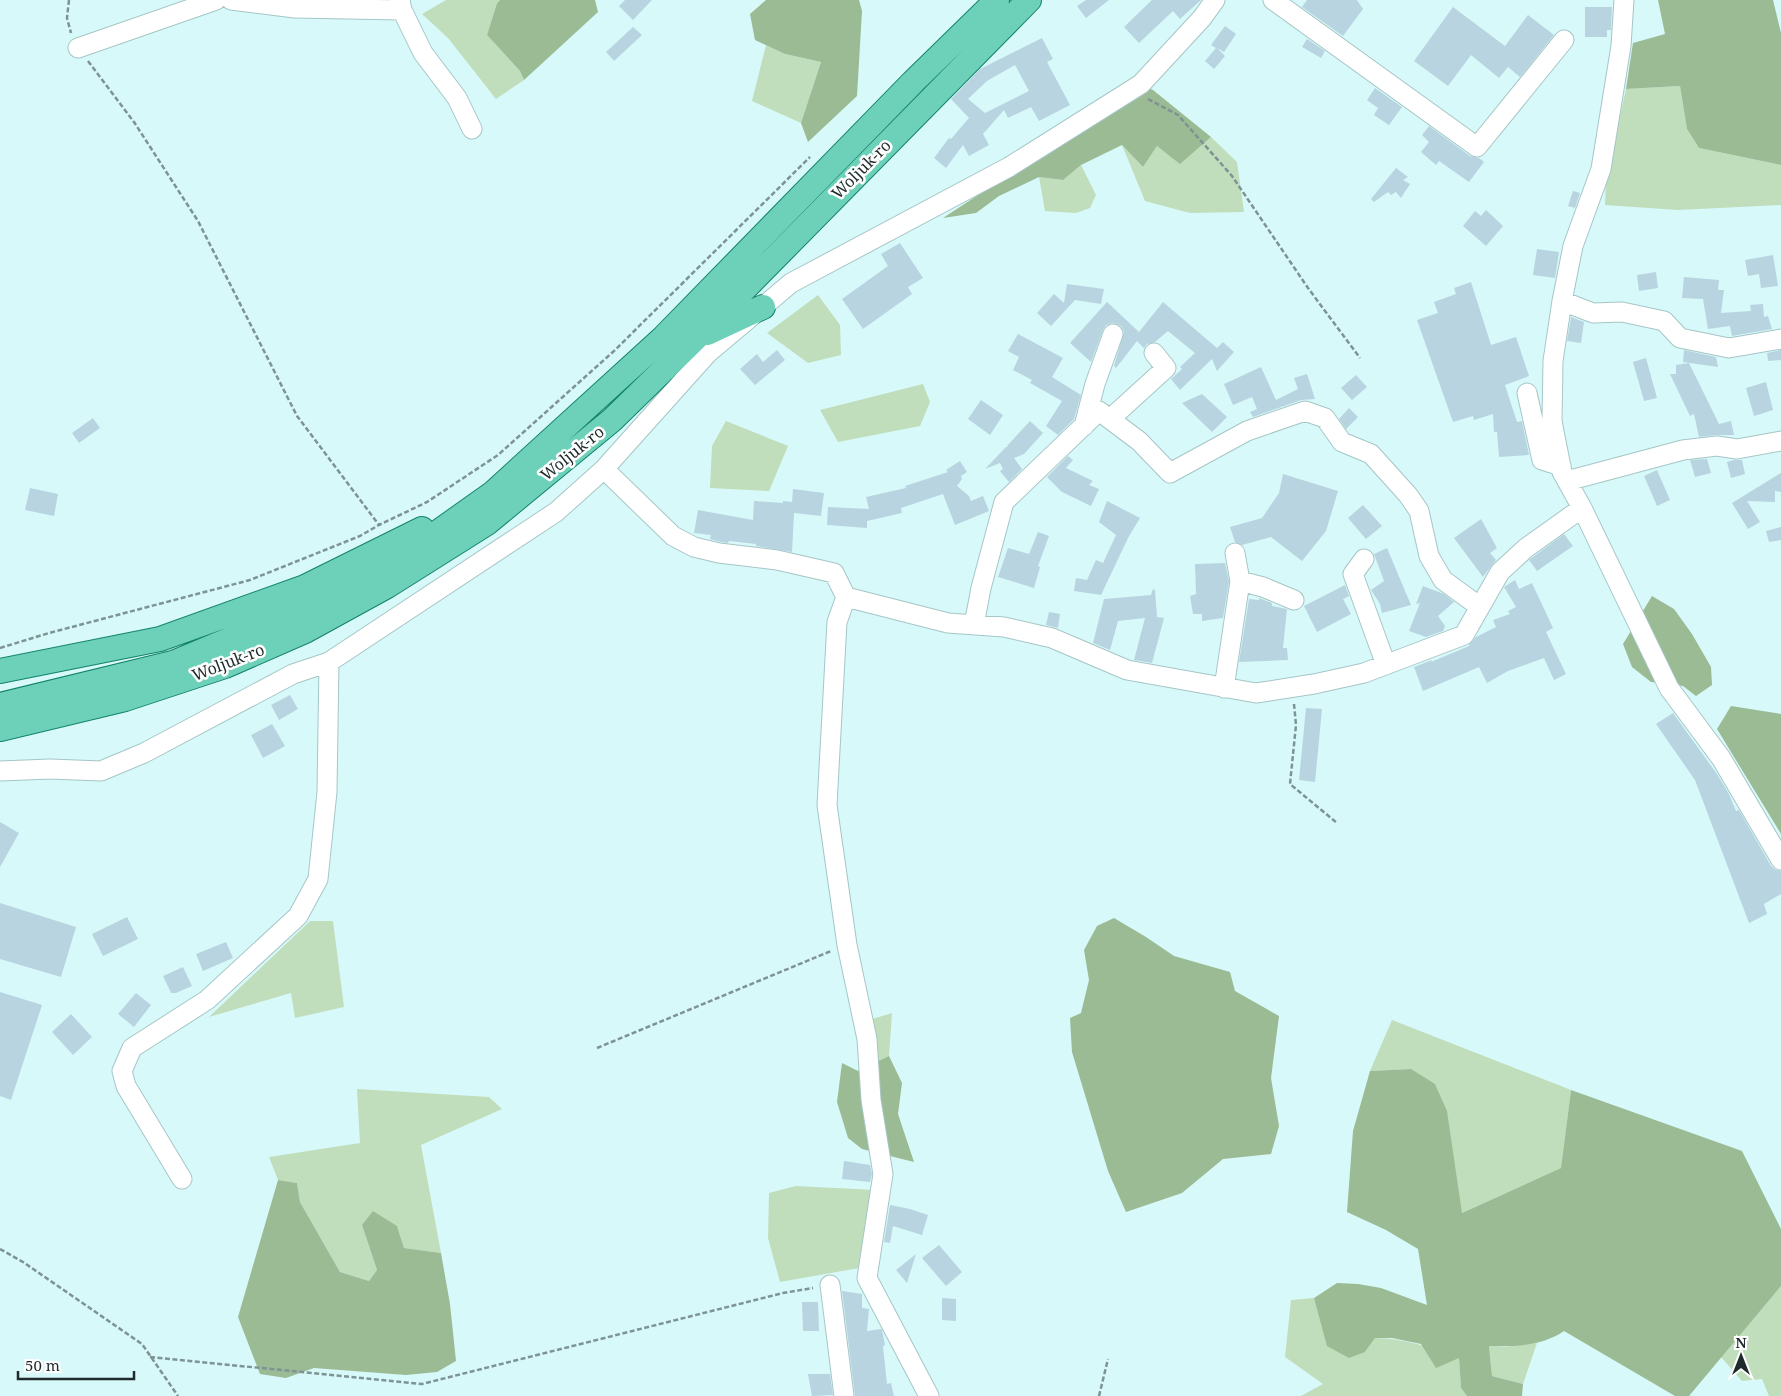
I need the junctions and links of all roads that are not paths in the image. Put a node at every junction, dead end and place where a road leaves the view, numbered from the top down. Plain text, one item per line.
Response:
1 (216, 0) edge
2 (231, 0) edge
3 (998, 0) edge
4 (1028, 0) edge
5 (1215, 0) edge
6 (1274, 0) edge
7 (1624, 0) edge
8 (401, 5) edge
9 (1564, 40) dead end
10 (78, 48) road end
11 (472, 129) dead end
12 (1562, 301) junction
13 (763, 306) junction
14 (1113, 334) dead end
15 (694, 339) junction
16 (1781, 339) edge
17 (1154, 353) dead end
18 (1527, 393) dead end
19 (1110, 419) junction
20 (1084, 427) junction
21 (1781, 442) edge
22 (604, 469) junction
23 (1564, 473) junction
24 (493, 493) junction
25 (1582, 508) junction
26 (1235, 553) dead end
27 (1364, 559) dead end
28 (1240, 581) junction
29 (846, 597) junction
30 (1294, 600) dead end
31 (1480, 607) junction
32 (974, 625) junction
33 (329, 662) junction
34 (1386, 665) junction
35 (0, 671) edge
36 (1224, 688) junction
37 (0, 705) edge
38 (0, 729) edge
39 (3, 768) edge
40 (1781, 860) edge
41 (182, 1179) dead end
42 (830, 1285) road end
43 (844, 1396) edge
44 (929, 1396) edge

1 - 10 street
2 - 8 street
3 - 24 main road, Woljuk-ro
4 - 15 main road, Woljuk-ro
5 - 13 street
6 - 9 street
7 - 12 street
8 - 11 street
12 - 16 street
12 - 23 street
13 - 15 main road
13 - 22 street
14 - 20 street
15 - 38 main road, Woljuk-ro
17 - 19 street
18 - 23 street
19 - 20 street
19 - 31 street
20 - 32 street
21 - 23 street
22 - 29 street
22 - 33 street
23 - 25 street
24 - 35 main road
24 - 37 main road, Woljuk-ro
25 - 31 street
25 - 40 street
26 - 28 street
27 - 34 street
28 - 30 street
28 - 36 street
29 - 32 street
29 - 44 street
31 - 34 street
32 - 36 street
33 - 39 street
33 - 41 street
34 - 36 street
42 - 43 street

